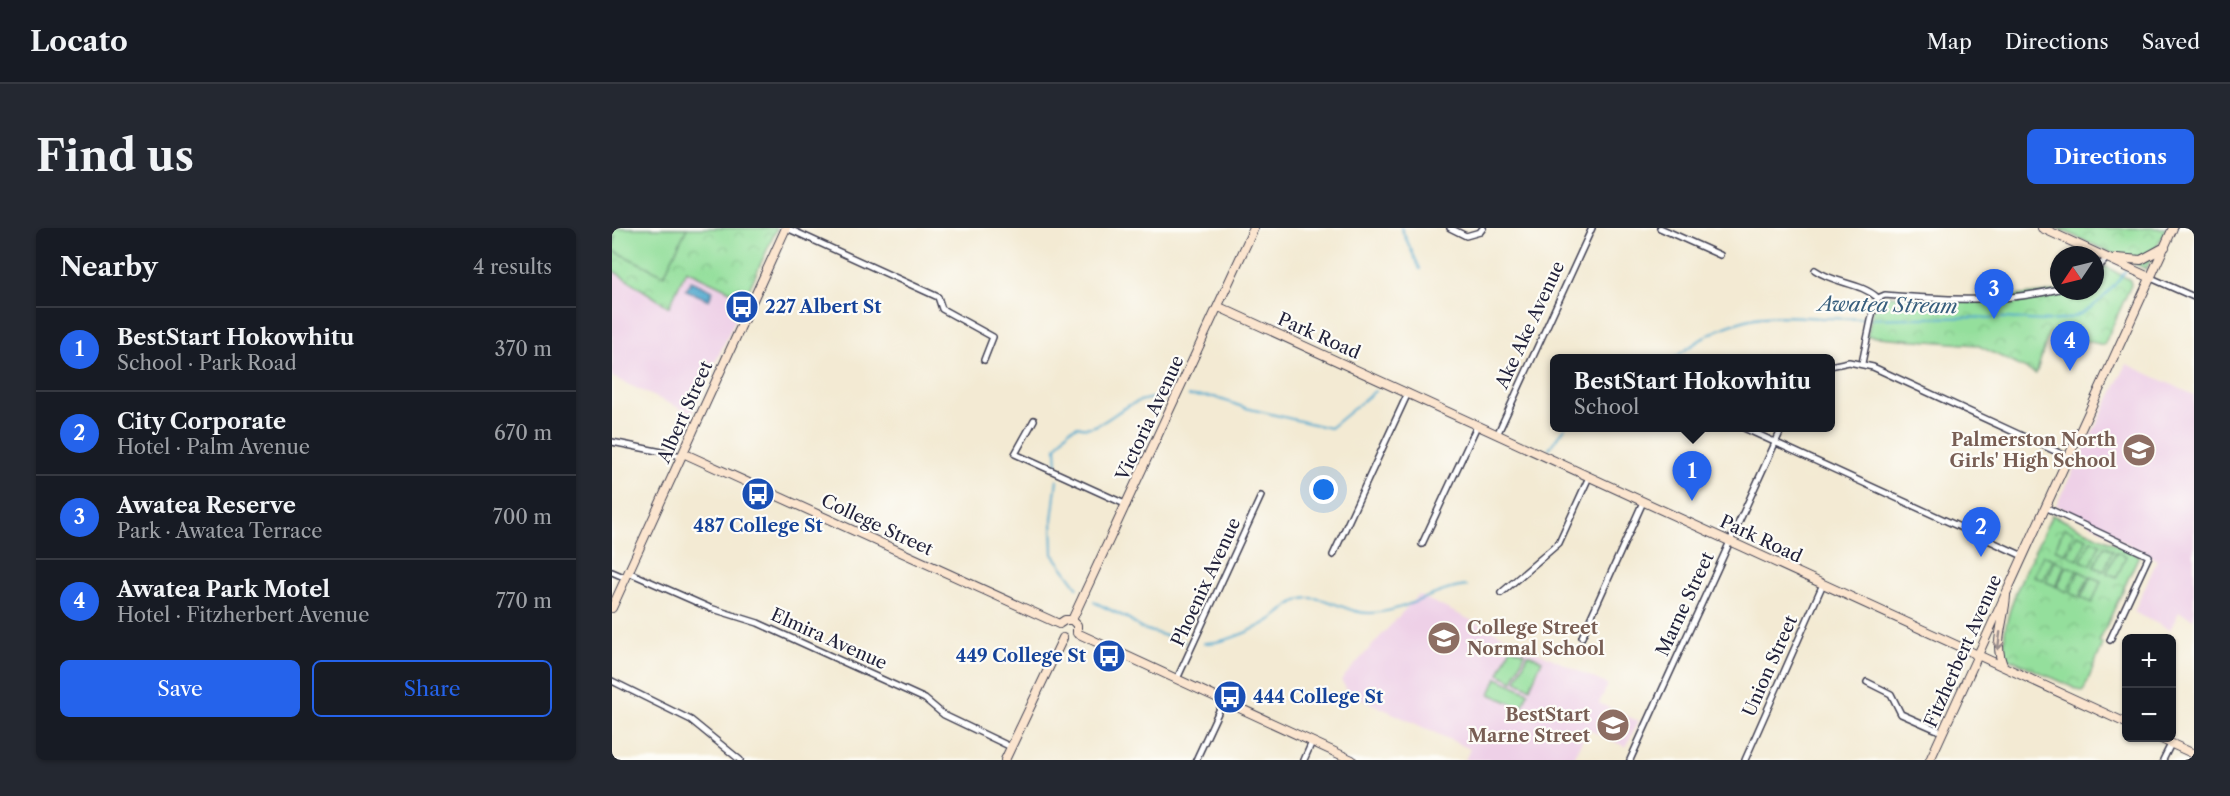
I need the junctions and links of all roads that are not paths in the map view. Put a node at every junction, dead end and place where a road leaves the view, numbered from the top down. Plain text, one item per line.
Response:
1 (787, 228) edge
2 (1254, 228) edge
3 (1450, 228) edge
4 (1483, 228) edge
5 (1592, 228) edge
6 (1660, 228) edge
7 (2042, 228) edge
8 (2173, 228) edge
9 (2079, 245) junction
10 (2165, 247) junction
11 (1720, 255) dead end
12 (2108, 258) junction
13 (2104, 262) edge
14 (1815, 270) dead end
15 (2151, 278) junction
16 (2050, 291) edge
17 (2194, 297) edge
18 (1878, 298) junction
19 (1219, 307) junction
20 (984, 360) dead end
21 (1862, 363) junction
22 (1835, 365) edge
23 (1408, 393) junction
24 (1034, 420) dead end
25 (1477, 426) junction
26 (1753, 432) edge
27 (1780, 432) edge
28 (1497, 435) junction
29 (612, 442) edge
30 (1776, 442) junction
31 (683, 455) junction
32 (2068, 457) junction
33 (1589, 477) junction
34 (1261, 496) dead end
35 (1643, 502) junction
36 (1127, 505) junction
37 (2045, 507) junction
38 (1730, 542) junction
39 (1422, 544) dead end
40 (1333, 555) dead end
41 (2023, 556) junction
42 (612, 572) edge
43 (627, 575) junction
44 (1823, 584) junction
45 (2006, 591) junction
46 (1501, 593) dead end
47 (612, 608) edge
48 (1072, 620) junction
49 (1059, 624) junction
50 (1077, 633) junction
51 (1582, 637) dead end
52 (1063, 638) junction
53 (2110, 640) dead end
54 (1979, 655) junction
55 (2004, 667) junction
56 (1177, 680) junction
57 (612, 681) edge
58 (1867, 682) dead end
59 (1223, 702) junction
60 (2122, 721) edge
61 (1942, 732) junction
62 (1312, 742) junction
63 (2166, 742) edge
64 (2171, 744) junction
65 (1011, 747) junction
66 (2194, 754) edge
67 (740, 760) edge
68 (1005, 760) edge
69 (1196, 760) edge
70 (1304, 760) edge
71 (1352, 760) edge
72 (1630, 760) edge
73 (1745, 760) edge
74 (1930, 760) edge
75 (2163, 760) edge

1 - 20 street
1 - 31 street, Albert Street
2 - 19 street, Victoria Avenue
3 - 4 street
5 - 28 street, Ake Ake Avenue
6 - 11 street
7 - 9 street
8 - 10 street, Fitzherbert Avenue
9 - 10 street
9 - 12 street
10 - 15 street, Fitzherbert Avenue
12 - 13 street
12 - 15 street
14 - 18 street
15 - 17 street
15 - 32 street, Fitzherbert Avenue
16 - 18 street
18 - 21 street
19 - 23 street, Park Road
19 - 36 street, Victoria Avenue
21 - 22 street
21 - 32 street
23 - 25 street, Park Road
23 - 40 street
24 - 36 street
25 - 28 street, Park Road
25 - 39 street
26 - 30 street
27 - 30 street, Marne Street
28 - 33 street, Park Road
29 - 31 street
30 - 38 street, Marne Street
30 - 41 street
31 - 43 street, Albert Street
31 - 49 street, College Street
32 - 37 street, Fitzherbert Avenue
33 - 35 street, Park Road
33 - 46 street
34 - 56 street, Phoenix Avenue
35 - 38 street, Park Road
35 - 51 street
36 - 48 street, Victoria Avenue
37 - 41 street, Fitzherbert Avenue
37 - 53 street
38 - 44 street, Park Road
38 - 72 street, Marne Street
41 - 45 street, Fitzherbert Avenue
42 - 43 street, Elmira Avenue
43 - 47 street, Albert Street
43 - 65 street, Elmira Avenue
44 - 54 street, Park Road
44 - 73 street, Union Street
45 - 54 street, Fitzherbert Avenue
45 -> 55 street
48 - 49 street
48 - 50 street
49 - 52 street
50 - 52 street
50 - 56 street
52 - 65 street
54 - 55 street, Park Road
54 - 61 street, Fitzherbert Avenue
55 - 60 street, Park Road
56 - 59 street
57 - 67 street
58 - 61 street
59 - 62 street
59 - 69 street
61 - 74 street, Fitzherbert Avenue
62 - 70 street
62 - 71 street
63 - 64 street
64 - 66 street
64 - 75 street
65 - 68 street

